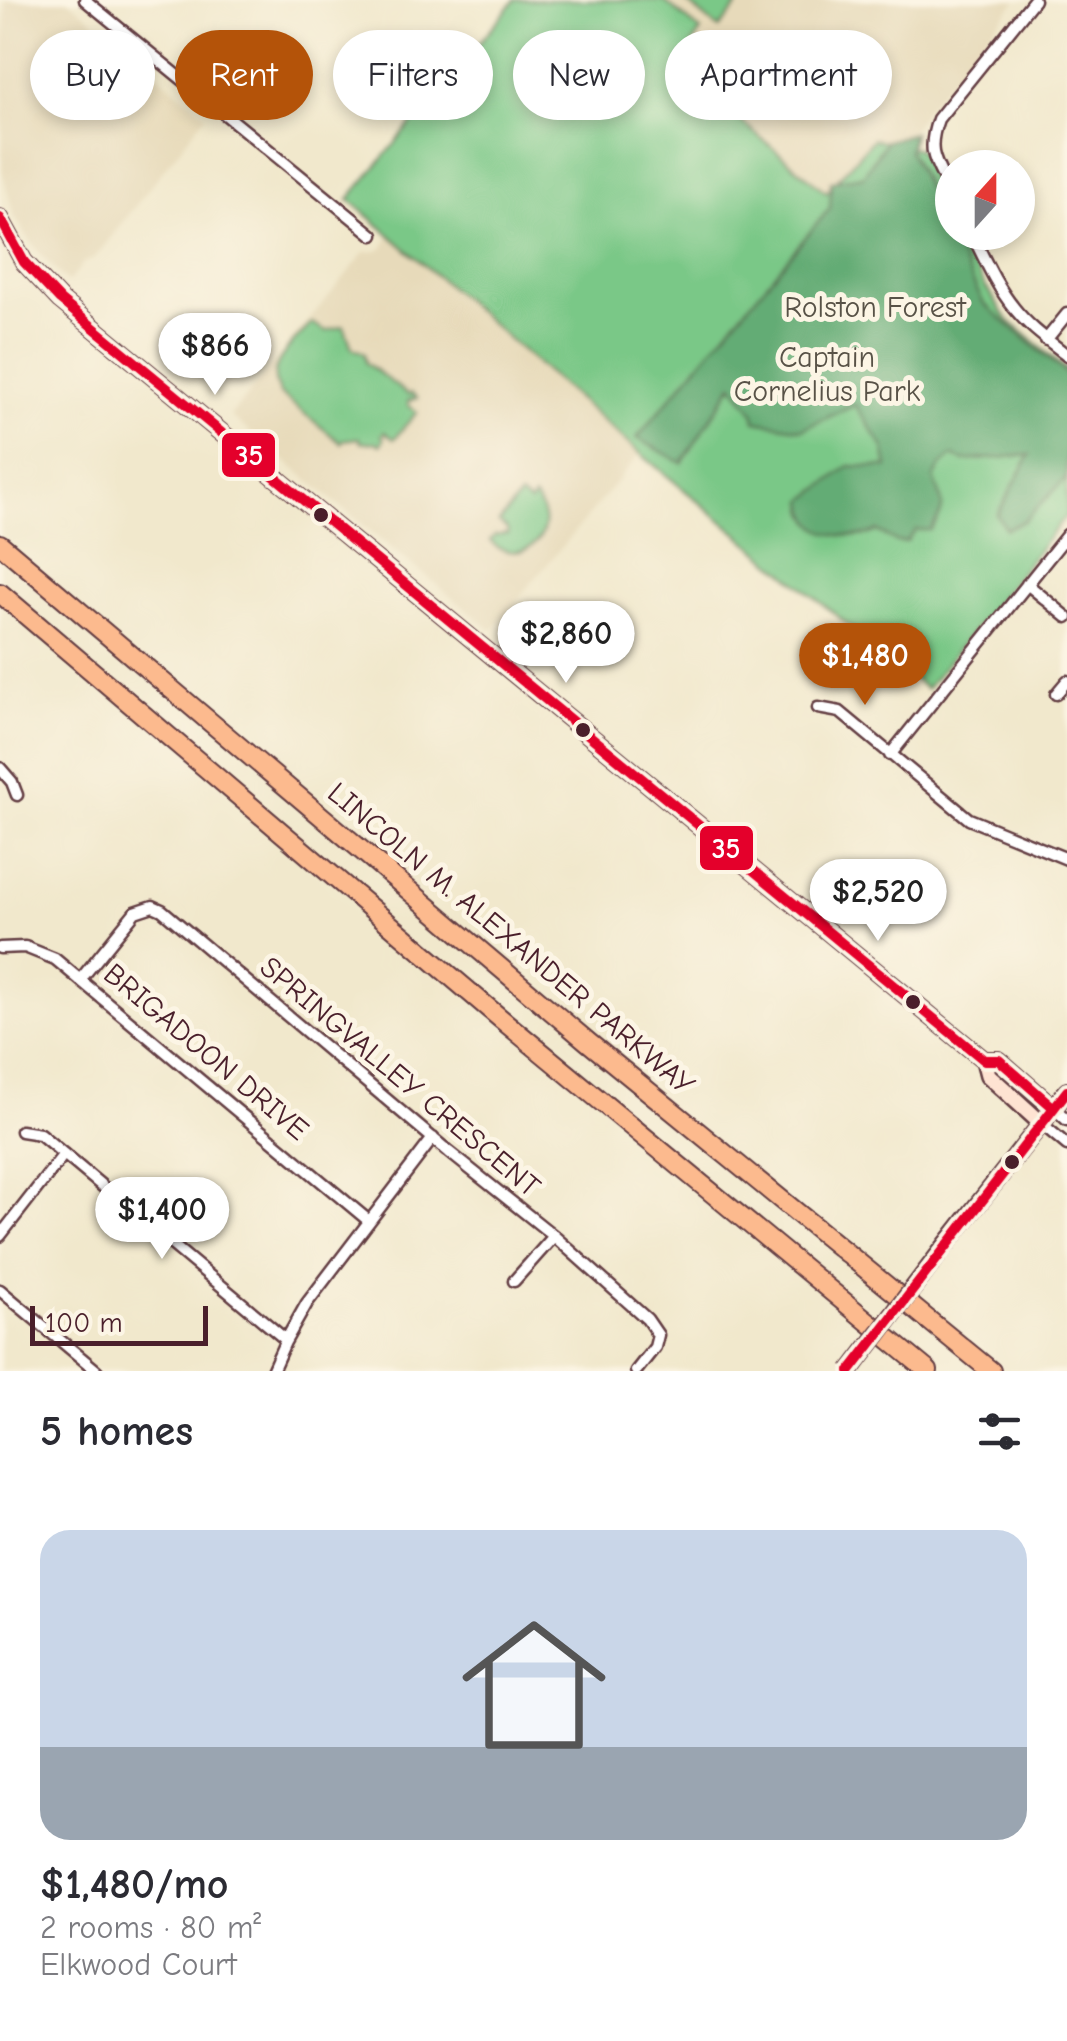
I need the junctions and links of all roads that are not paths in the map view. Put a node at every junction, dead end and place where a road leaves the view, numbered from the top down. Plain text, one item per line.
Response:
1 (85, 0) edge
2 (1034, 0) edge
3 (935, 159) edge
4 (0, 218) edge
5 (372, 235) dead end
6 (980, 250) edge
7 (1067, 314) edge
8 (1046, 340) junction
9 (1067, 356) edge
10 (1067, 534) edge
11 (0, 544) edge
12 (1027, 584) junction
13 (0, 593) edge
14 (1067, 617) edge
15 (1067, 681) edge
16 (1056, 694) dead end
17 (818, 708) dead end
18 (890, 755) junction
19 (0, 768) edge
20 (17, 795) dead end
21 (1067, 859) edge
22 (0, 948) edge
23 (80, 980) junction
24 (984, 1060) junction
25 (1067, 1091) edge
26 (1054, 1108) junction
27 (1067, 1120) edge
28 (1042, 1124) junction
29 (20, 1131) dead end
30 (432, 1138) junction
31 (1067, 1145) edge
32 (64, 1154) junction
33 (369, 1221) junction
34 (0, 1236) edge
35 (554, 1236) junction
36 (514, 1281) dead end
37 (0, 1290) edge
38 (932, 1322) junction
39 (286, 1340) junction
40 (922, 1368) edge
41 (97, 1371) edge
42 (272, 1371) edge
43 (636, 1371) edge
44 (850, 1371) edge
45 (992, 1371) edge
46 (1008, 1371) edge

1 - 5 street
2 - 3 street
4 - 24 street
6 - 8 street
7 - 8 street
8 - 9 street
10 - 12 street
11 - 38 highway, LINCOLN M. ALEXANDER PARKWAY
12 - 14 street
12 - 18 street
13 - 40 highway
15 - 16 street
17 - 18 street
18 - 21 street
19 - 20 street
22 - 23 street, BRIGADOON DRIVE
23 - 30 street, SPRINGVALLEY CRESCENT
23 - 33 street, BRIGADOON DRIVE
24 - 26 street
24 - 28 street
25 - 26 street
26 - 27 street
26 - 28 street
28 - 31 street
28 - 44 street, bridge
29 - 32 street
30 - 33 street
30 - 35 street, SPRINGVALLEY CRESCENT
32 - 34 street
32 - 39 street
33 - 39 street
35 - 36 street
35 - 43 street, SPRINGVALLEY CRESCENT
37 - 41 street
38 - 45 highway, LINCOLN M. ALEXANDER PARKWAY
38 - 46 highway
39 - 42 street

